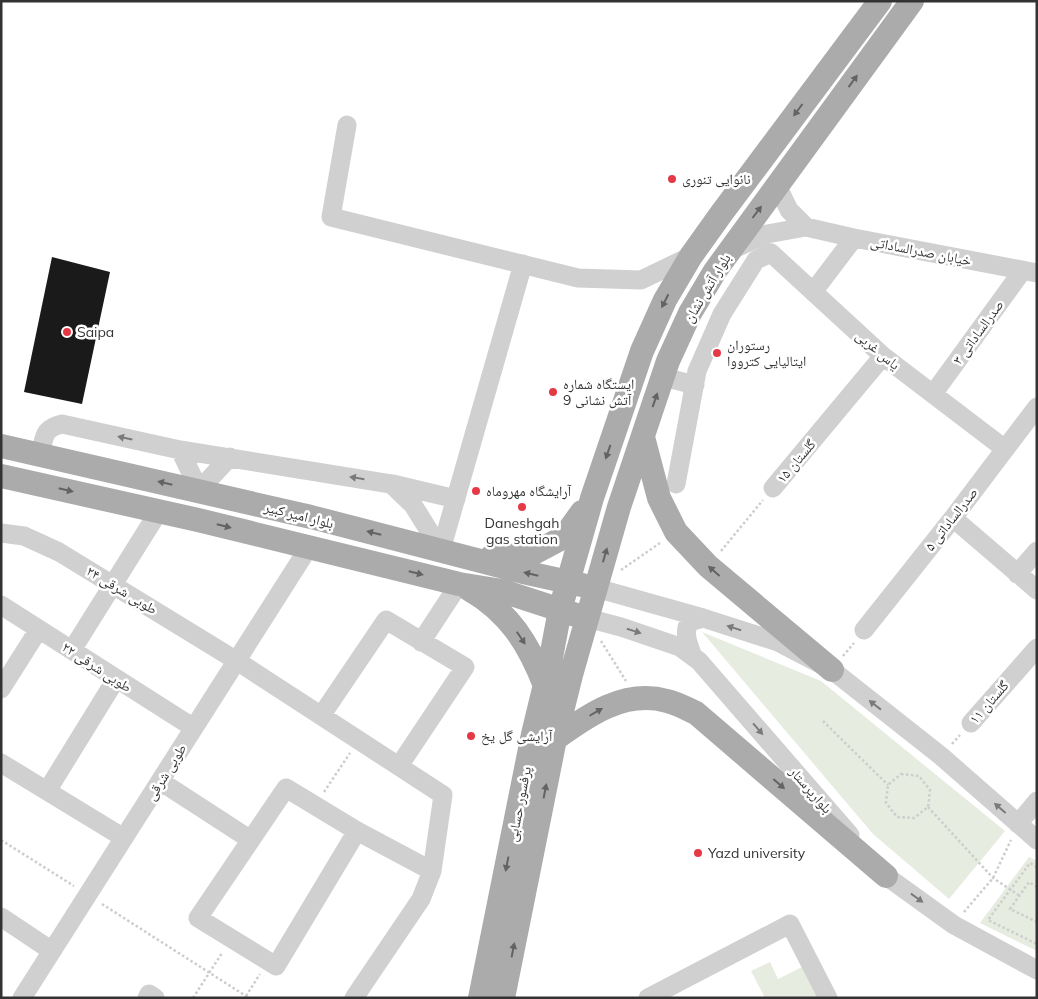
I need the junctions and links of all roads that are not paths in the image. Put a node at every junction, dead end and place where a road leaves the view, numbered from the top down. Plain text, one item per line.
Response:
1 (880, 1) edge
2 (912, 1) edge
3 (347, 125) dead end
4 (777, 185) junction
5 (806, 227) junction
6 (854, 238) junction
7 (729, 251) junction
8 (691, 256) junction
9 (523, 264) junction
10 (1030, 271) edge
11 (813, 292) junction
12 (883, 356) junction
13 (663, 377) junction
14 (695, 384) junction
15 (933, 394) junction
16 (1037, 406) edge
17 (643, 437) junction
18 (1, 446) edge
19 (1005, 449) junction
20 (180, 450) junction
21 (40, 455) junction
22 (230, 457) junction
23 (1, 476) edge
24 (33, 483) junction
25 (391, 484) junction
26 (676, 484) dead end
27 (773, 488) road end
28 (198, 490) junction
29 (592, 498) junction
30 (456, 499) junction
31 (159, 511) junction
32 (953, 518) junction
33 (1, 533) edge
34 (309, 547) junction
35 (441, 550) junction
36 (1037, 551) edge
37 (475, 559) junction
38 (1017, 574) junction
39 (568, 582) junction
40 (459, 584) junction
41 (114, 586) junction
42 (596, 588) junction
43 (1037, 590) edge
44 (1, 605) edge
45 (560, 610) junction
46 (587, 618) junction
47 (703, 618) junction
48 (39, 629) junction
49 (864, 630) road end
50 (421, 642) junction
51 (1037, 648) edge
52 (72, 650) junction
53 (693, 657) junction
54 (237, 661) junction
55 (832, 670) junction
56 (116, 679) junction
57 (545, 686) junction
58 (1, 689) edge
59 (321, 716) junction
60 (971, 723) road end
61 (194, 728) junction
62 (555, 739) junction
63 (1, 763) edge
64 (399, 766) junction
65 (160, 782) junction
66 (46, 791) junction
67 (1037, 801) edge
68 (1018, 824) junction
69 (357, 831) junction
70 (124, 838) junction
71 (251, 840) junction
72 (1037, 840) edge
73 (432, 871) junction
74 (886, 876) junction
75 (1, 917) edge
76 (52, 951) junction
77 (1037, 970) edge
78 (22, 998) edge
79 (148, 998) edge
80 (155, 998) edge
81 (354, 998) edge
82 (480, 998) edge
83 (503, 998) edge
84 (648, 998) edge
85 (828, 998) edge

1 -> 8 main road, بلوار آتش نشان
4 -> 2 main road, بلوار آتش نشان
3 - 9 street
4 - 5 street
7 -> 4 main road, بلوار آتش نشان
5 - 6 street, خیابان صدرالساداتی
5 - 7 street
6 - 10 street, خیابان صدرالساداتی
6 - 11 street
7 - 13 main road, بلوار آتش نشان
8 - 9 street
8 -> 29 main road, بلوار آتش نشان
9 - 30 street
10 - 15 street, صدرالساداتی ۳
11 - 12 street, یاس غربی
11 - 14 street, یاس غربی
12 - 15 street, یاس غربی
12 - 27 street, گلستان ۱۵
13 - 14 street
17 -> 13 main road, بلوار آتش نشان
14 - 26 street
15 - 19 street, یاس غربی
16 - 19 street, صدرالساداتی ۵
42 -> 17 main road, بلوار آتش نشان
55 -> 17 main road
18 - 21 main road, بلوار امیر کبیر
19 - 32 street, صدرالساداتی ۵
20 -> 21 street
20 - 22 street
20 - 28 street
21 - 24 main road
28 -> 21 main road, بلوار امیر کبیر
25 -> 22 street
22 - 28 street
23 - 24 main road, بلوار امیر کبیر
24 -> 31 main road, بلوار امیر کبیر
25 - 30 street
25 - 35 street
35 -> 28 main road, بلوار امیر کبیر
29 - 37 main road
29 - 39 main road, بلوار آتش نشان
30 - 35 street
31 -> 34 main road, بلوار امیر کبیر
31 - 41 street
32 - 38 street
32 - 49 street, صدرالساداتی ۵
33 - 41 street, طوبی شرقی ۲۴
34 -> 40 main road, بلوار امیر کبیر
34 - 54 street, طوبی شرقی
35 - 37 main road, بلوار امیر کبیر
36 - 38 street
39 -> 37 main road, بلوار امیر کبیر
38 - 43 street
39 - 42 main road, بلوار امیر کبیر
39 - 45 main road, بلوار آتش نشان
40 - 45 main road, بلوار امیر کبیر
40 - 50 street
40 -> 57 main road
41 - 52 street
41 - 54 street, طوبی شرقی ۲۴
42 - 46 main road, بلوار آتش نشان
42 - 47 street
44 - 48 street, طوبی شرقی ۲۲
45 - 46 main road, بلوار امیر کبیر
45 - 57 main road, پرفسور حسابی
46 -> 53 street, بلوارپرستار
46 - 62 main road, پرفسور حسابی
47 - 53 street
55 -> 47 street
48 - 52 street, طوبی شرقی ۲۲
48 - 58 street
50 - 59 street
50 - 64 street
51 - 60 street, گلستان ۱۱
52 - 56 street, طوبی شرقی ۲۲
53 -> 74 street, بلوارپرستار
54 - 59 street, طوبی شرقی ۲۴
54 - 61 street, طوبی شرقی
68 -> 55 street
56 - 61 street, طوبی شرقی ۲۲
56 - 66 street
57 -> 82 main road, پرفسور حسابی
59 - 64 street, طوبی شرقی ۲۴
61 - 65 street, طوبی شرقی
62 -> 74 main road
83 -> 62 main road, پرفسور حسابی
63 - 66 street
64 - 73 street, طوبی شرقی ۲۴
65 - 70 street, طوبی شرقی
65 - 71 street
66 - 70 street
67 - 68 street
68 - 72 street
69 - 71 street
69 - 71 street
69 - 73 street
70 - 76 street, طوبی شرقی
73 - 81 street
74 -> 77 street, بلوارپرستار
75 - 76 street
76 - 78 street, طوبی شرقی
79 - 80 street
84 - 85 street

